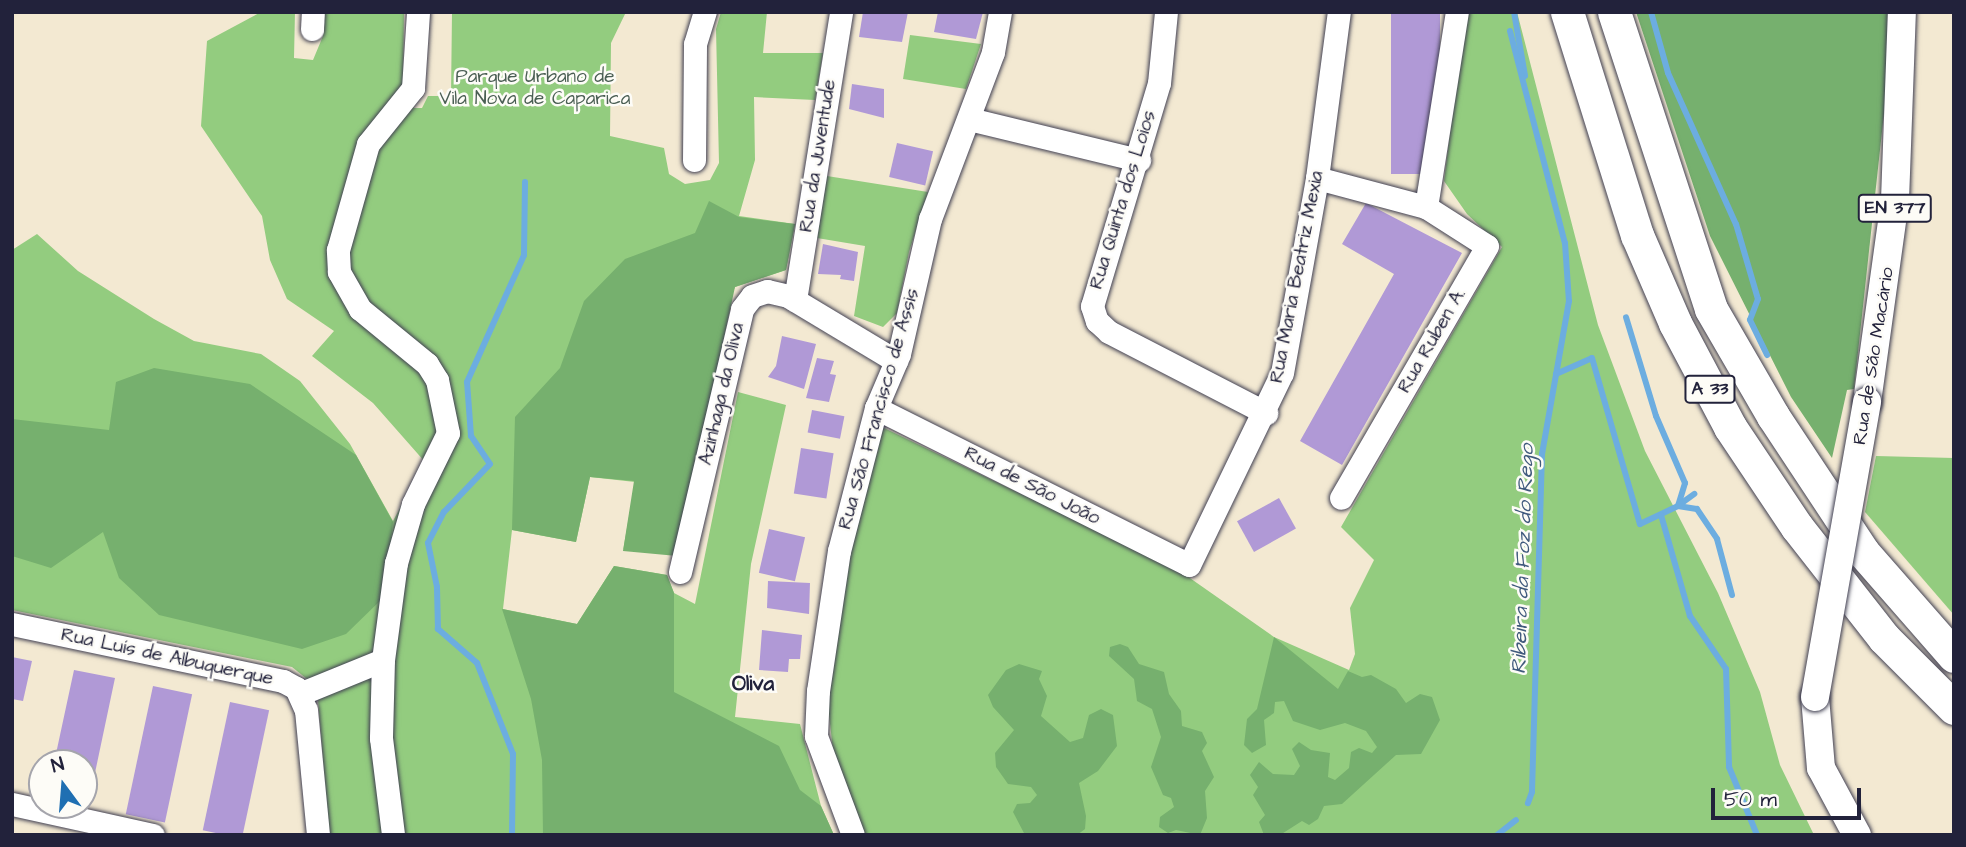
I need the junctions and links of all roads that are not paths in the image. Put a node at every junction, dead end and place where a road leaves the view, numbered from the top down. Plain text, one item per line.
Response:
1 (418, 12) edge
2 (705, 12) edge
3 (841, 12) edge
4 (1000, 12) edge
5 (1166, 12) edge
6 (1339, 12) edge
7 (1457, 12) edge
8 (1567, 12) edge
9 (1614, 12) edge
10 (1902, 12) edge
11 (969, 119) junction
12 (694, 160) dead end
13 (1139, 160) junction
14 (1317, 178) junction
15 (1426, 207) junction
16 (795, 300) junction
17 (896, 360) junction
18 (876, 408) junction
19 (1266, 413) junction
20 (1341, 498) dead end
21 (1189, 565) joint
22 (680, 572) dead end
23 (12, 624) edge
24 (1954, 656) edge
25 (383, 660) junction
26 (302, 693) junction
27 (1954, 708) edge
28 (12, 804) edge
29 (153, 835) edge
30 (318, 835) edge
31 (393, 835) edge
32 (853, 835) edge
33 (1857, 835) edge

1 - 25 street
2 - 12 street
3 - 16 street, Rua da Juventude
4 - 11 street, Rua São Francisco de Assis
5 - 13 street, Rua Quinta dos Loios
6 - 14 street, Rua Maria Beatriz Mexia
7 - 15 street
8 - 27 highway, A 33
9 - 24 highway, A 33
10 - 33 main road, Rua de São Macário / EN 377, bridge
11 - 13 street
11 - 17 street, Rua São Francisco de Assis
13 - 19 street, Rua Quinta dos Loios
14 - 15 street, Rua Ruben A.
14 - 19 street, Rua Maria Beatriz Mexia
15 - 20 street, Rua Ruben A.
16 - 17 street, Azinhaga da Oliva
16 - 22 street, Azinhaga da Oliva
17 - 18 street, Rua São Francisco de Assis
18 - 21 street, Rua de São João
18 - 32 street, Rua São Francisco de Assis
19 - 21 street, Rua Maria Beatriz Mexia
23 - 26 street, Rua Luís de Albuquerque
25 - 26 street
25 - 31 street
26 - 30 street
28 - 29 street

